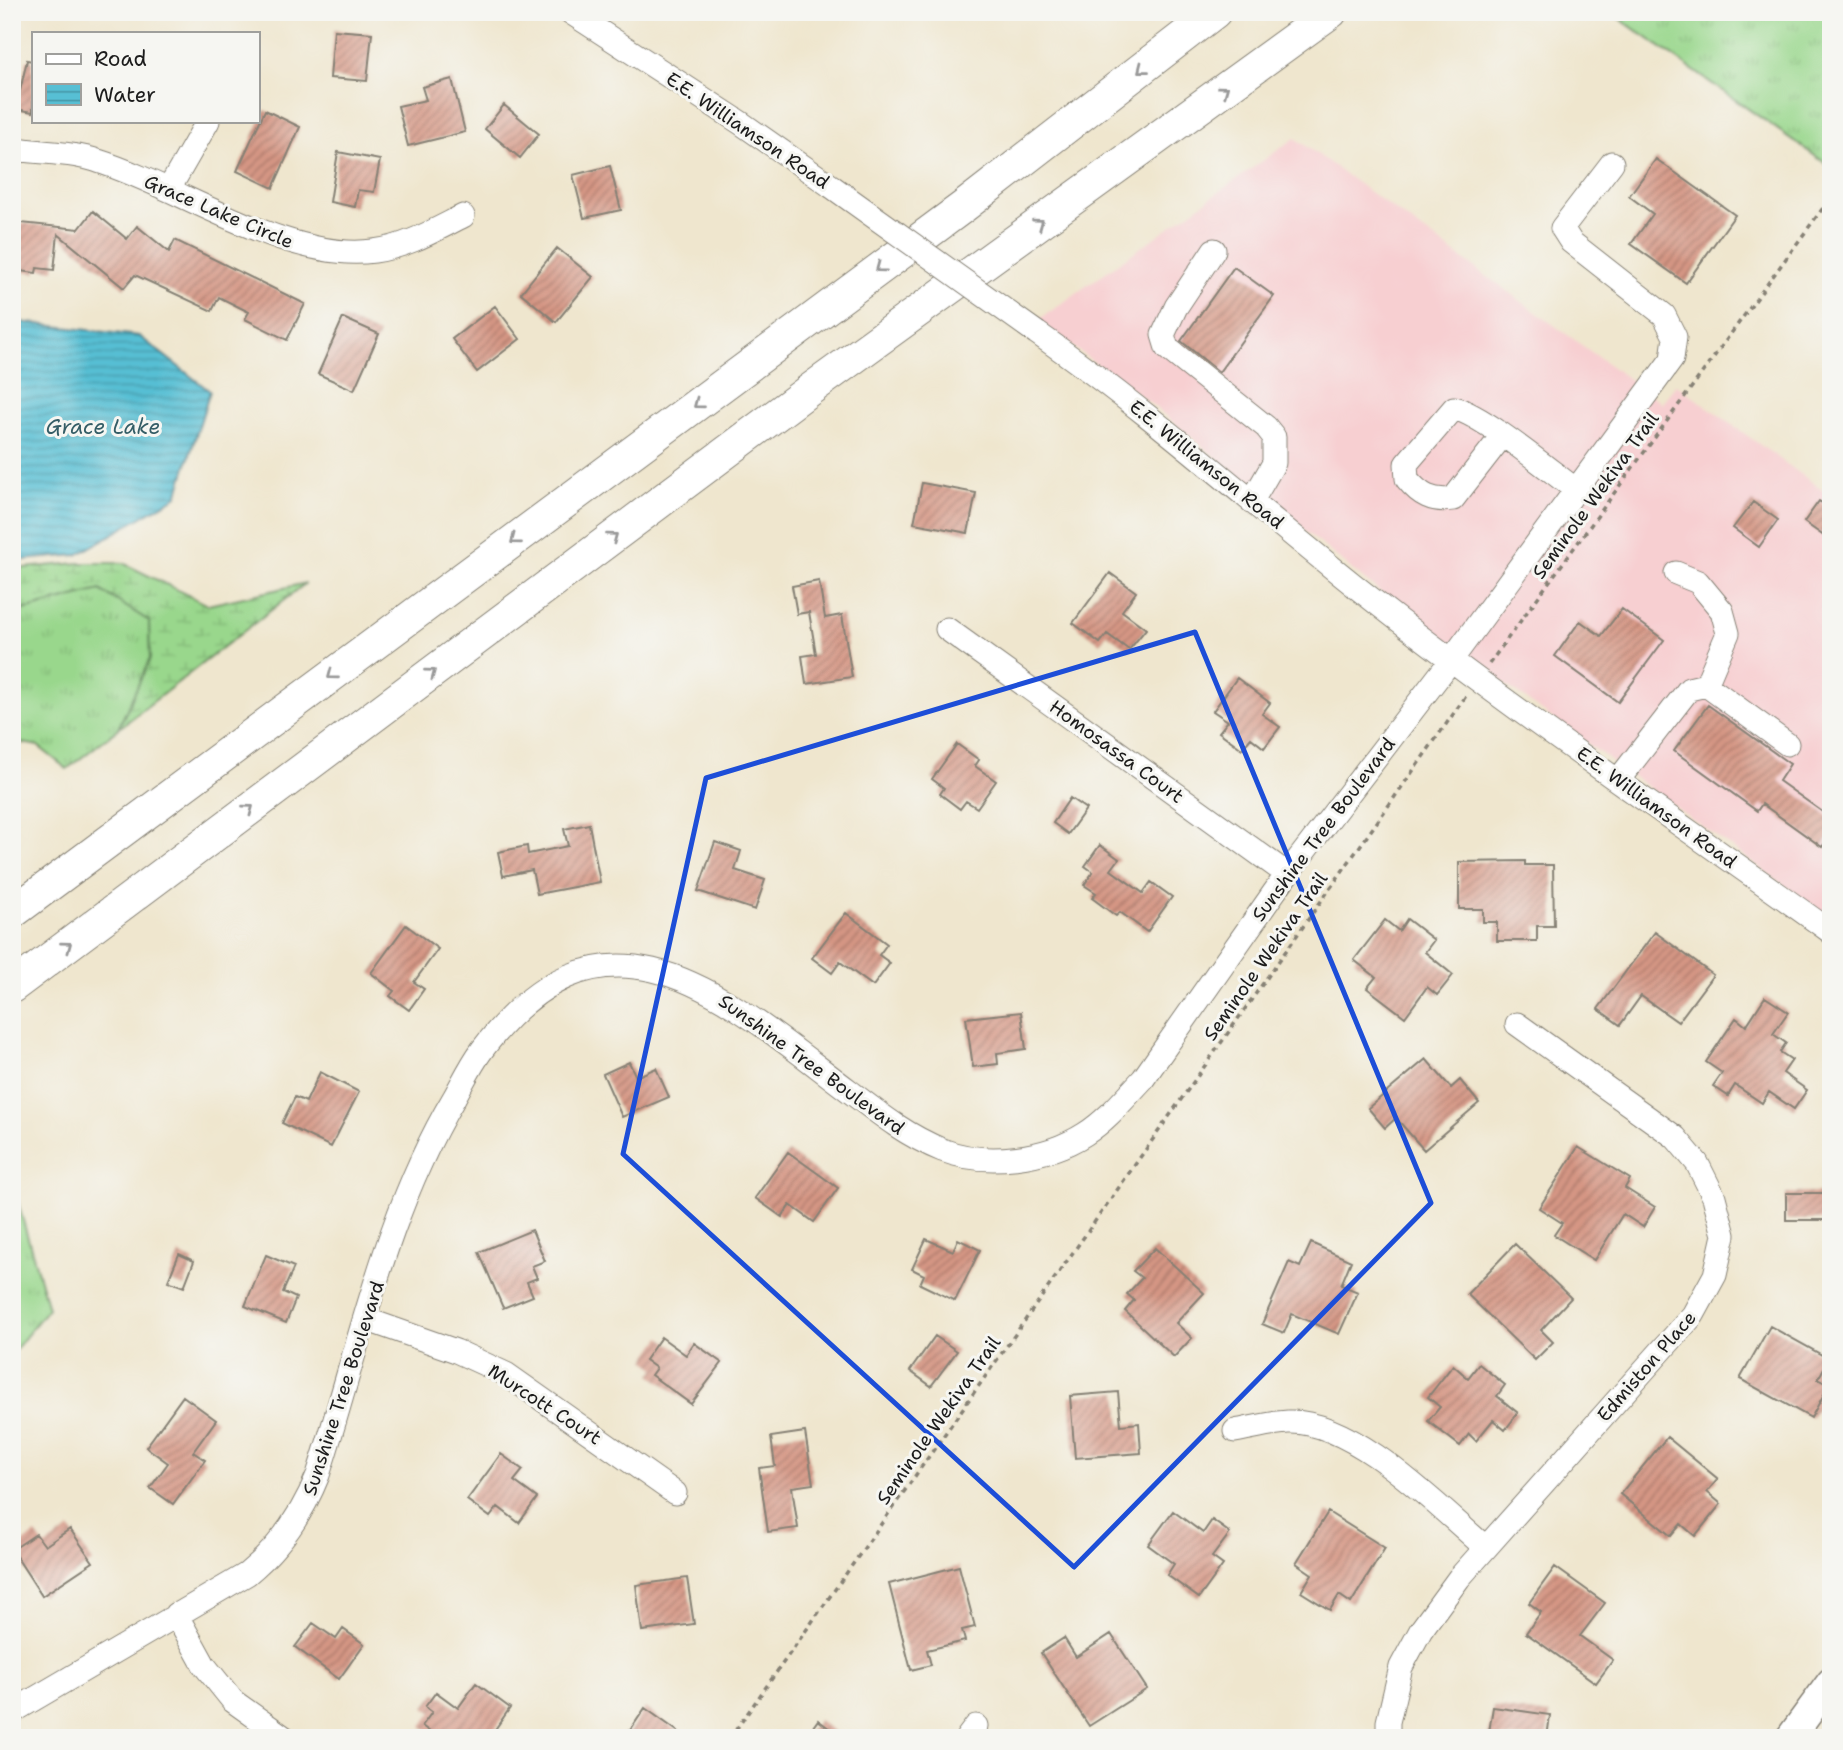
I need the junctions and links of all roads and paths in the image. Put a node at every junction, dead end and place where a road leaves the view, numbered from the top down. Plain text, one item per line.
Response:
1 (570, 12) edge
2 (1215, 12) edge
3 (1331, 12) edge
4 (207, 122) edge
5 (12, 153) edge
6 (1612, 163) dead end
7 (169, 189) junction
8 (1831, 197) edge
9 (463, 216) dead end
10 (1214, 250) dead end
11 (1502, 436) dead end
12 (1576, 490) junction
13 (1252, 501) junction
14 (1676, 573) dead end
15 (947, 629) dead end
16 (1452, 659) junction
17 (1478, 678) junction
18 (1706, 685) junction
19 (1787, 744) dead end
20 (1619, 779) junction
21 (1287, 874) junction
22 (12, 913) edge
23 (1831, 932) edge
24 (12, 986) edge
25 (1517, 1024) dead end
26 (365, 1319) junction
27 (1235, 1431) dead end
28 (675, 1493) dead end
29 (1485, 1546) junction
30 (176, 1614) junction
31 (1831, 1682) edge
32 (12, 1712) edge
33 (285, 1738) edge
34 (730, 1738) edge
35 (1388, 1738) edge
36 (1790, 1738) edge

1 - 13 street, E.E. Williamson Road, bridge
2 -> 22 highway
24 -> 3 highway
4 - 7 street
5 - 7 street, Grace Lake Circle
6 - 12 street, Sunshine Tree Boulevard
7 - 9 street, Grace Lake Circle
8 - 17 path, Seminole Wekiva Trail
10 - 13 street
11 - 12 street
12 - 16 street, Sunshine Tree Boulevard
13 - 16 street, E.E. Williamson Road
14 - 18 street
15 - 21 street, Homosassa Court
16 - 17 street, E.E. Williamson Road
16 - 21 street, Sunshine Tree Boulevard
17 - 20 street, E.E. Williamson Road
17 - 34 path, Seminole Wekiva Trail
18 - 19 street
18 - 20 street
20 - 23 street, E.E. Williamson Road
21 - 26 street, Sunshine Tree Boulevard
25 - 29 street, Edmiston Place
26 - 28 street, Murcott Court
26 - 30 street, Sunshine Tree Boulevard
27 - 29 street
29 - 35 street, Edmiston Place
30 - 32 street, Sunshine Tree Boulevard
30 - 33 street
31 - 36 main road

